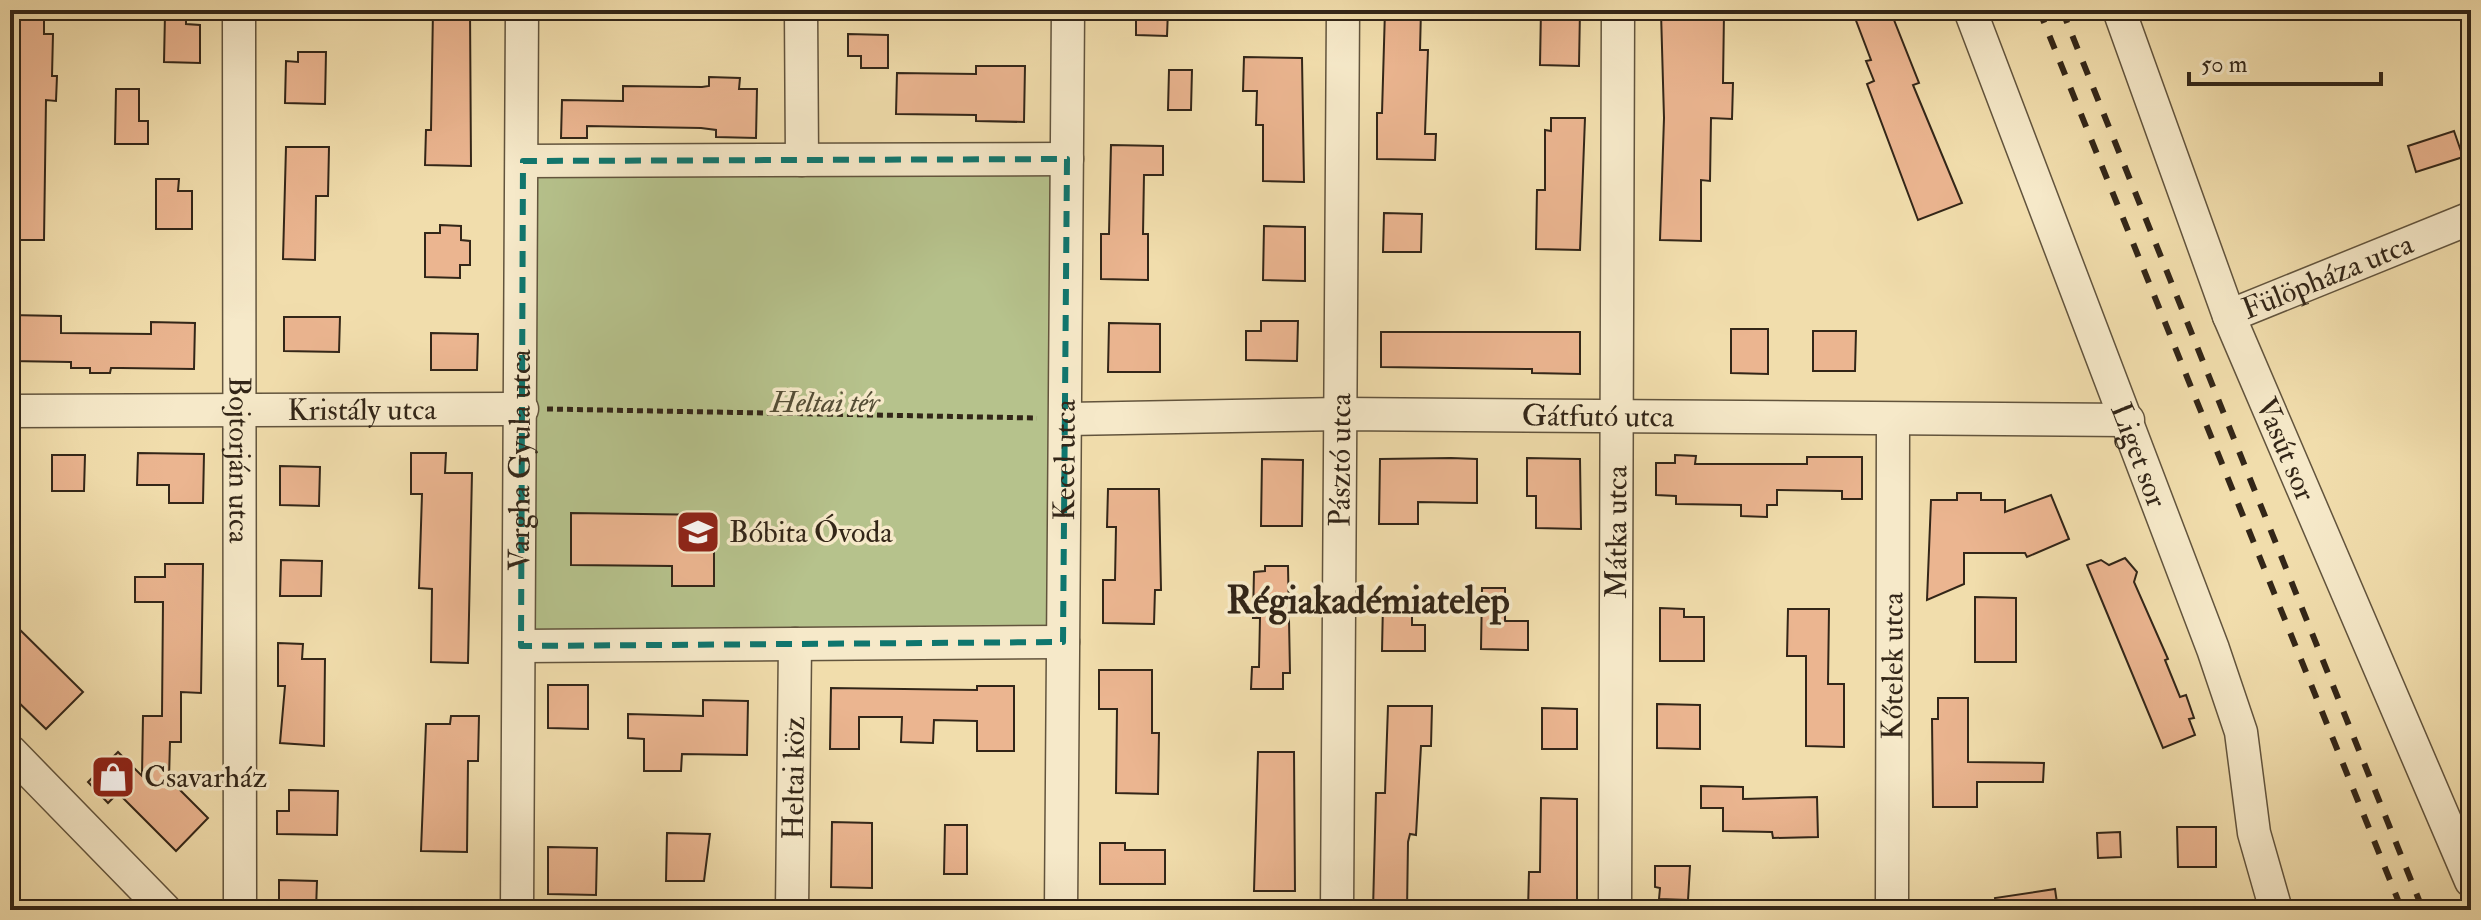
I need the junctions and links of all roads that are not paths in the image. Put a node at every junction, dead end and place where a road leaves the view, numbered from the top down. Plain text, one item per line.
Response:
1 (239, 10) edge
2 (522, 10) edge
3 (801, 10) edge
4 (1068, 10) edge
5 (1343, 10) edge
6 (1618, 10) edge
7 (1970, 10) edge
8 (2119, 10) edge
9 (1067, 159) junction
10 (802, 160) junction
11 (523, 161) junction
12 (2471, 218) edge
13 (2229, 316) junction
14 (522, 409) junction
15 (10, 411) edge
16 (238, 411) junction
17 (1340, 414) junction
18 (1616, 417) junction
19 (1068, 419) junction
20 (2128, 420) junction
21 (1893, 421) junction
22 (1063, 642) junction
23 (795, 644) junction
24 (521, 646) junction
25 (10, 751) edge
26 (2471, 881) edge
27 (165, 910) edge
28 (240, 910) edge
29 (517, 910) edge
30 (792, 910) edge
31 (1061, 910) edge
32 (1337, 910) edge
33 (1615, 910) edge
34 (1892, 910) edge
35 (2276, 910) edge

1 - 16 street, Bojtorján utca
2 - 11 street, Vargha Gyula utca
3 - 10 street
4 - 9 street, Kecel utca
5 - 17 street, Pásztó utca
6 - 18 street, Mátka utca
7 - 20 street, Liget sor
8 - 13 street, Vasút sor
9 - 10 street
9 - 19 street, Kecel utca
10 - 11 street
11 - 14 street, Vargha Gyula utca
12 - 13 street, Fülöpháza utca
13 - 26 street, Vasút sor
14 - 16 street, Kristály utca
14 - 24 street, Vargha Gyula utca
15 - 16 street, Kristály utca
16 - 28 street, Bojtorján utca
17 - 18 street, Gátfutó utca
17 - 19 street, Gátfutó utca
17 - 32 street, Pásztó utca
18 - 21 street, Gátfutó utca
18 - 33 street, Mátka utca
19 - 22 street, Kecel utca
20 - 21 street, Gátfutó utca
20 - 35 street, Liget sor
21 - 34 street, Kőtelek utca
22 - 23 street
22 - 31 street, Kecel utca
23 - 24 street
23 - 30 street, Heltai köz
24 - 29 street, Vargha Gyula utca
25 - 27 street

